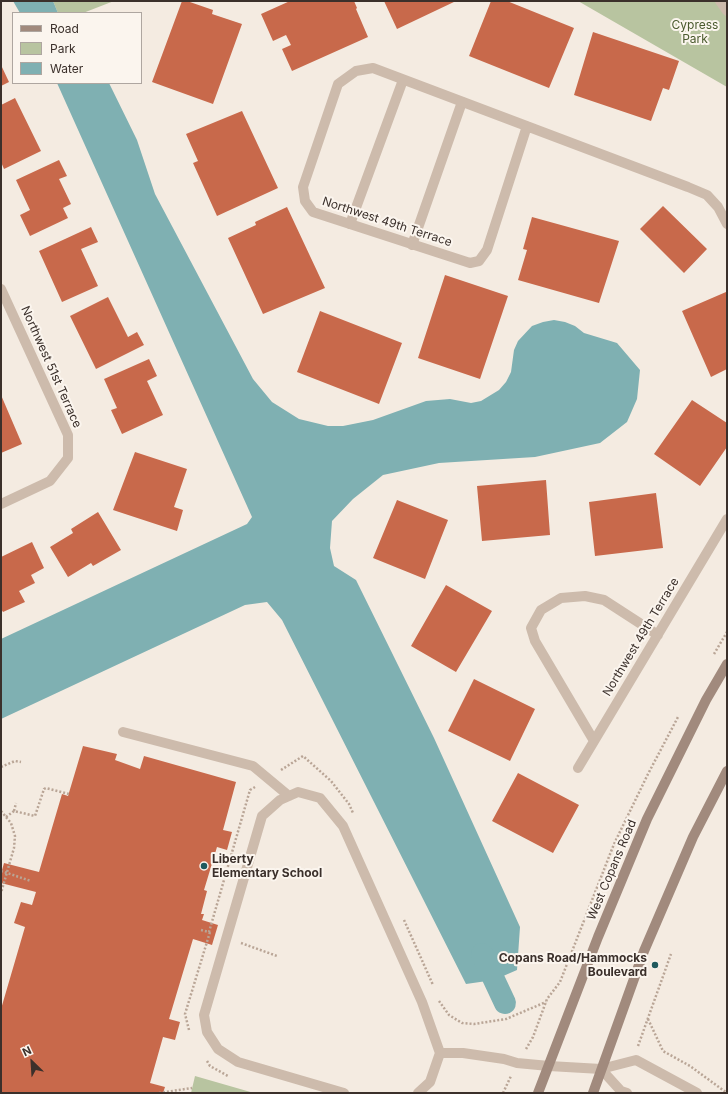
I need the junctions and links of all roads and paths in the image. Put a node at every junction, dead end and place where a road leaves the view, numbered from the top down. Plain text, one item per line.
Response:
1 (720, 1) edge
2 (727, 11) edge
3 (403, 80) junction
4 (462, 102) junction
5 (527, 126) junction
6 (723, 205) edge
7 (350, 224) junction
8 (727, 224) edge
9 (412, 244) junction
10 (1, 289) edge
11 (1, 504) edge
12 (727, 519) edge
13 (658, 635) junction
14 (727, 664) edge
15 (123, 732) dead end
16 (594, 741) junction
17 (21, 762) dead end
18 (1, 767) edge
19 (578, 768) dead end
20 (727, 772) edge
21 (68, 794) dead end
22 (289, 796) junction
23 (16, 803) dead end
24 (1, 811) edge
25 (14, 811) junction
26 (6, 817) junction
27 (1, 872) edge
28 (7, 873) junction
29 (31, 881) dead end
30 (1, 893) edge
31 (201, 930) dead end
32 (208, 932) dead end
33 (671, 954) dead end
34 (648, 1018) junction
35 (440, 1053) junction
36 (636, 1060) junction
37 (548, 1066) junction
38 (601, 1069) junction
39 (192, 1088) dead end
40 (158, 1093) edge
41 (344, 1093) edge
42 (418, 1093) edge
43 (538, 1093) edge
44 (593, 1093) edge
45 (627, 1093) edge
46 (697, 1093) edge
47 (727, 1093) edge

1 - 2 street
3 - 4 street, Northwest 49th Terrace
3 - 7 street
3 - 7 street, Northwest 49th Terrace
4 - 5 street, Northwest 49th Terrace
4 - 9 street
5 - 6 street, Northwest 49th Terrace
5 - 9 street, Northwest 49th Terrace
6 - 8 street, Northwest 49th Terrace
7 - 9 street, Northwest 49th Terrace
10 - 11 street, Northwest 51st Terrace
12 - 13 street, Northwest 49th Terrace
13 - 16 street, Northwest 49th Terrace
13 - 16 street
14 - 37 main road, West Copans Road
15 - 22 street
16 - 19 street, Northwest 49th Terrace
17 - 18 path
20 - 38 main road
21 - 25 path
22 - 35 street
22 - 41 street
23 - 25 path
24 - 26 path
25 - 26 path
26 - 28 path
27 - 28 path
28 - 29 path
28 - 30 path
31 - 32 path
33 - 34 path
34 - 36 path
34 - 47 path
35 - 37 street
35 - 42 street
36 - 38 street
36 - 46 street
37 - 38 street
37 - 43 main road, West Copans Road
38 - 44 main road
38 - 45 street
39 - 40 path

